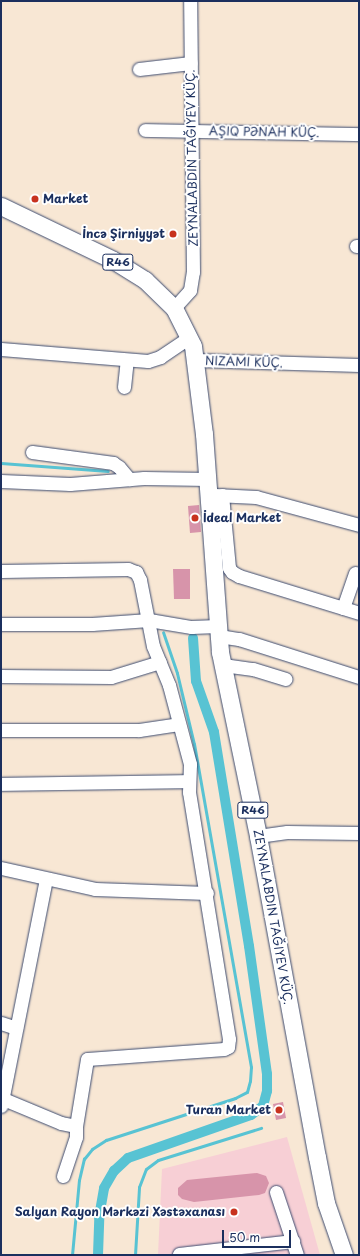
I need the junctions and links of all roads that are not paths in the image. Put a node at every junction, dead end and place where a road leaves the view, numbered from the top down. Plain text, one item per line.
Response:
1 (190, 1) edge
2 (191, 63) junction
3 (139, 69) dead end
4 (145, 130) dead end
5 (192, 131) junction
6 (359, 134) edge
7 (1, 206) edge
8 (174, 308) junction
9 (190, 337) junction
10 (1, 349) edge
11 (126, 360) junction
12 (196, 360) junction
13 (359, 366) edge
14 (124, 387) dead end
15 (32, 452) dead end
16 (129, 479) junction
17 (1, 481) edge
18 (213, 490) junction
19 (359, 525) edge
20 (1, 571) edge
21 (355, 573) dead end
22 (343, 608) junction
23 (359, 613) edge
24 (149, 620) junction
25 (1, 624) edge
26 (218, 631) junction
27 (160, 662) junction
28 (223, 665) junction
29 (1, 676) edge
30 (359, 677) edge
31 (285, 679) dead end
32 (179, 724) junction
33 (1, 730) edge
34 (189, 781) junction
35 (1, 784) edge
36 (359, 833) edge
37 (258, 836) junction
38 (1, 868) edge
39 (46, 879) junction
40 (207, 893) junction
41 (1, 1023) edge
42 (16, 1028) junction
43 (2, 1102) edge
44 (76, 1126) junction
45 (64, 1176) dead end
46 (276, 1192) dead end
47 (292, 1241) junction
48 (179, 1254) dead end
49 (297, 1255) edge
50 (344, 1255) edge

1 - 2 street
2 - 3 street
2 - 5 street
4 - 5 street
5 - 6 street
5 - 8 street
7 - 8 main road, NIZAMI KÜÇ. / R46
8 - 9 main road, NIZAMI KÜÇ. / R46
9 - 11 street
9 - 12 main road, NIZAMI KÜÇ. / R46
10 - 11 street
11 - 14 street
12 - 13 street, NIZAMI KÜÇ.
12 - 18 main road, R46
15 - 16 street
16 - 17 street
16 - 18 street
18 - 19 street
18 - 22 street
18 - 26 main road, R46
20 - 24 street
21 - 22 street
22 - 23 street
24 - 25 street
24 - 26 street
24 - 27 street
26 - 28 main road, R46
26 - 30 street
27 - 29 street
27 - 32 street
28 - 31 street
28 - 37 main road, R46
32 - 33 street
32 - 34 street
34 - 35 street
34 - 40 street
36 - 37 street
37 - 50 main road, R46
38 - 39 street
39 - 40 street
39 - 42 street
40 - 44 street
41 - 42 street
42 - 43 street
43 - 44 street
44 - 45 street
46 - 47 street
47 - 48 street
47 - 49 street

